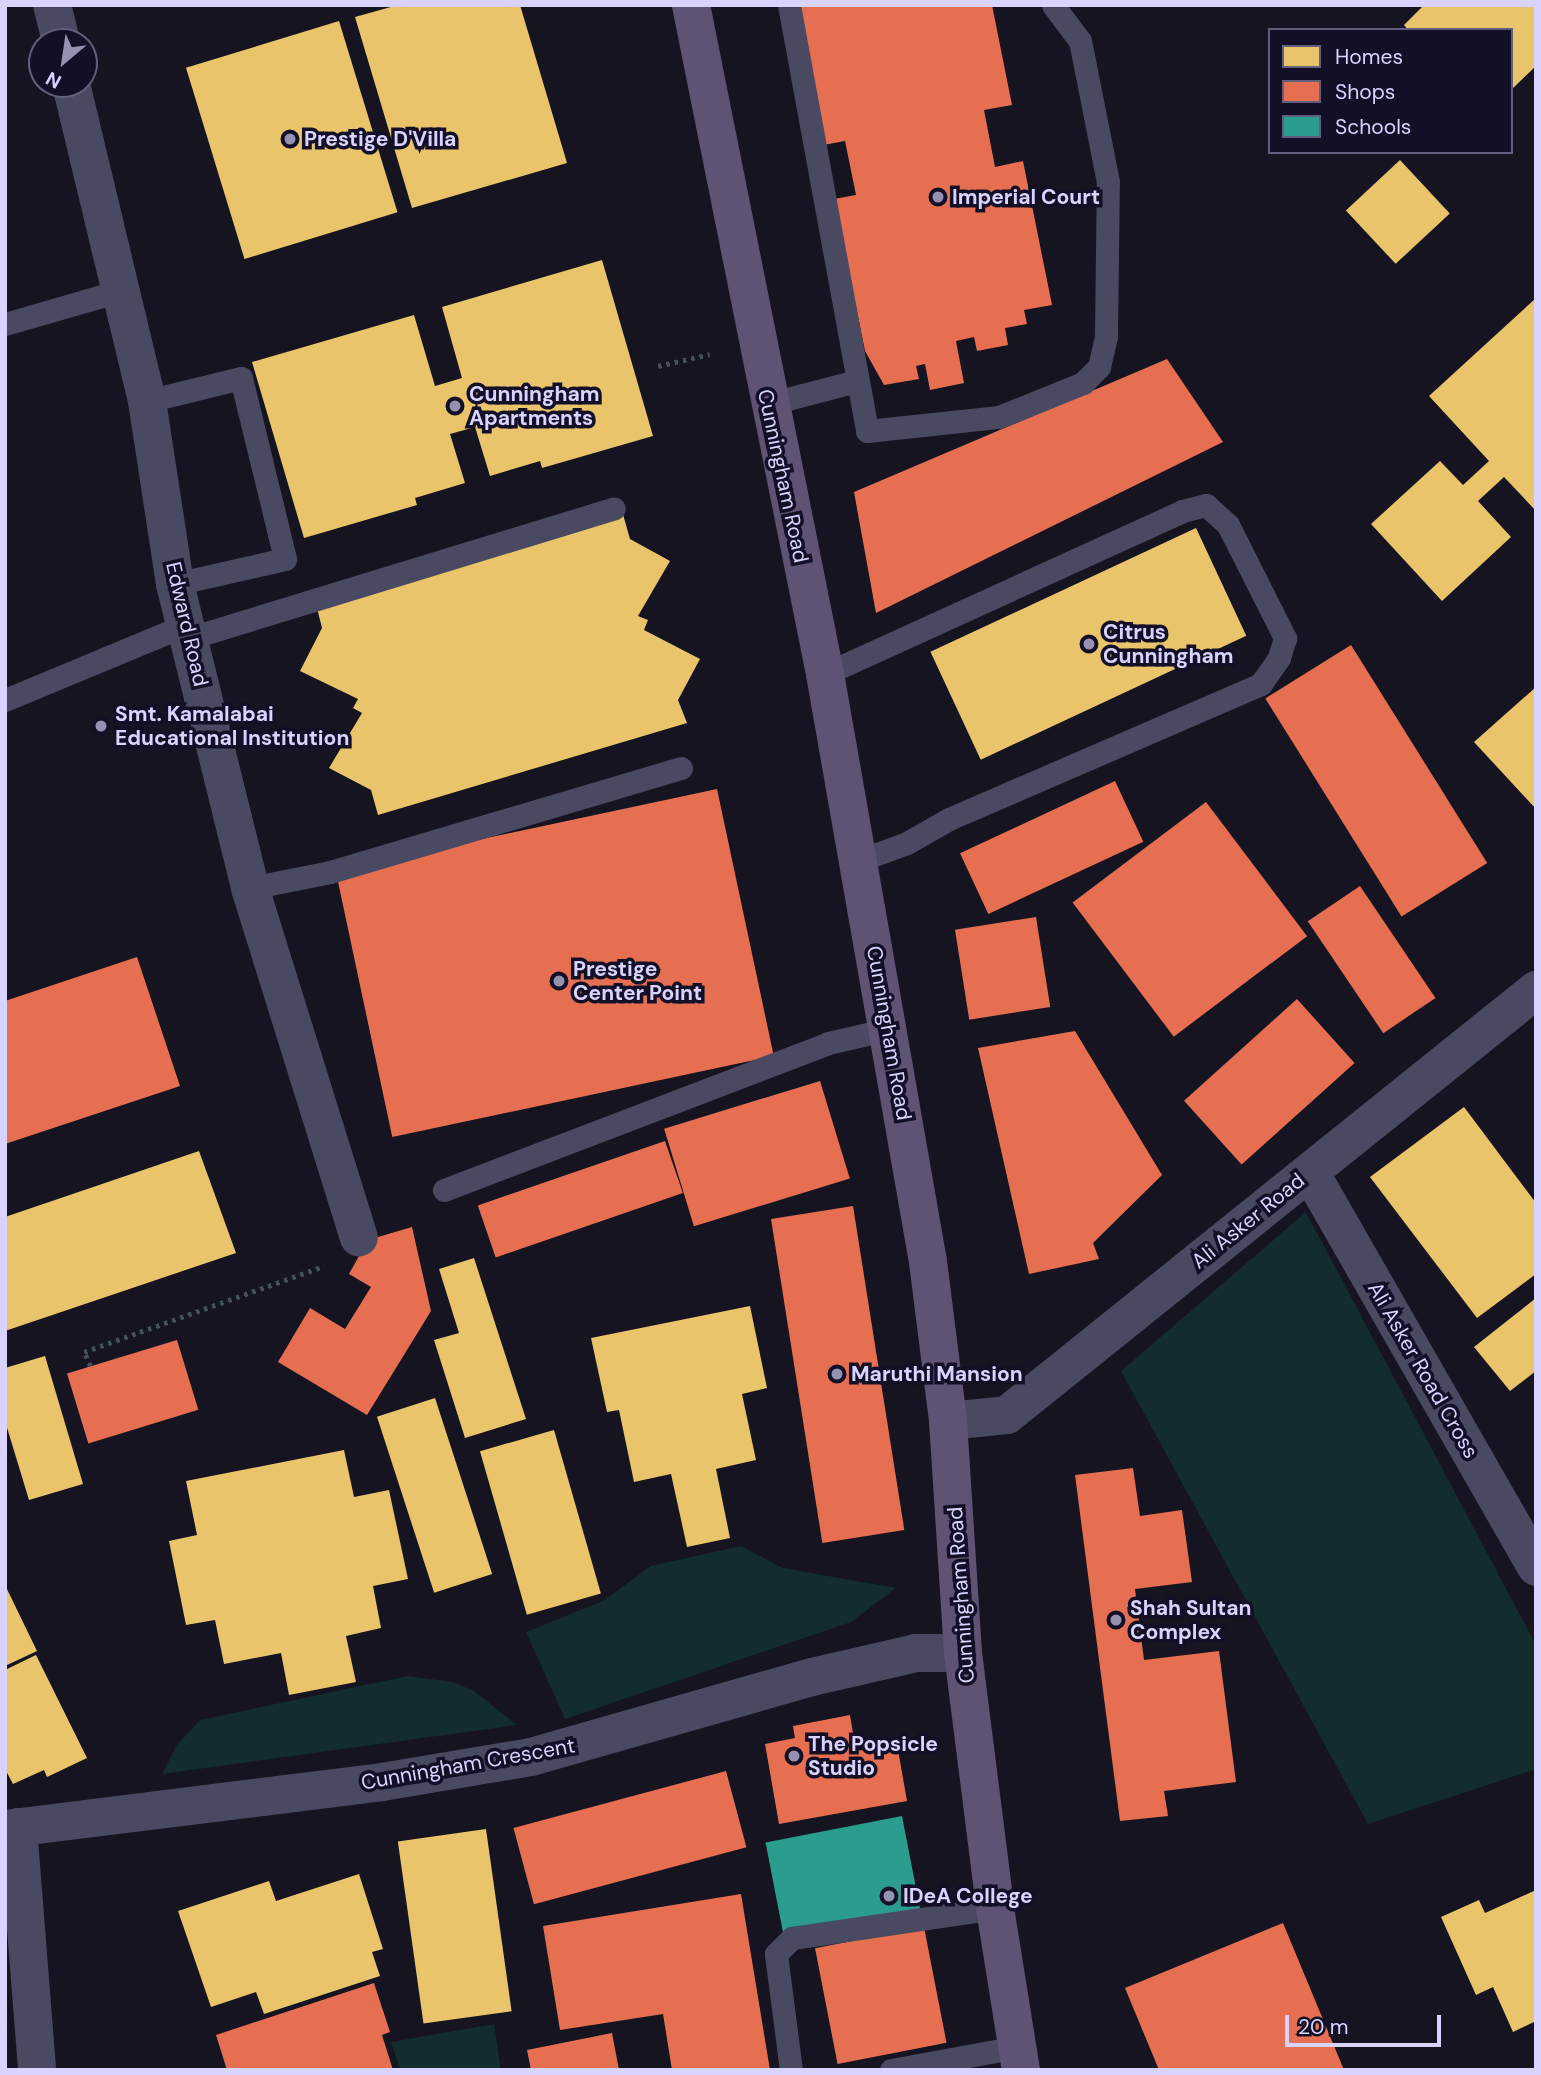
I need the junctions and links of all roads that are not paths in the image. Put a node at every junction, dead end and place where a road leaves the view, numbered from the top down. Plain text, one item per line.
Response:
1 (52, 5) edge
2 (691, 5) edge
3 (789, 5) edge
4 (1053, 5) edge
5 (58, 28) edge
6 (74, 98) edge
7 (122, 290) junction
8 (5, 324) edge
9 (856, 381) junction
10 (146, 401) junction
11 (768, 404) junction
12 (614, 508) dead end
13 (175, 584) junction
14 (188, 631) junction
15 (825, 674) junction
16 (5, 700) edge
17 (681, 768) dead end
18 (858, 861) junction
19 (250, 888) junction
20 (1536, 990) edge
21 (889, 1029) junction
22 (1310, 1172) junction
23 (444, 1190) dead end
24 (359, 1237) road end
25 (948, 1422) junction
26 (1536, 1567) edge
27 (963, 1653) junction
28 (12, 1828) edge
29 (995, 1908) junction
30 (1019, 2059) edge
31 (37, 2070) edge
32 (790, 2070) edge
33 (891, 2070) edge

1 - 5 street
2 - 11 main road, Cunningham Road
3 - 9 lane
4 - 9 lane
6 - 7 street, Edward Road
7 - 8 lane
7 - 10 street, Edward Road
9 - 11 lane
10 - 13 street, Edward Road
10 - 13 lane
11 - 15 main road, Cunningham Road
12 - 14 lane
13 - 14 street, Edward Road
14 - 16 lane
14 - 19 street, Edward Road
15 - 18 main road, Cunningham Road
15 - 18 lane
17 - 19 lane
18 - 21 main road, Cunningham Road
19 - 24 street, Edward Road
20 - 22 street, Ali Asker Road
21 - 23 lane
21 - 25 main road, Cunningham Road
22 - 25 street, Ali Asker Road
22 - 26 street, Ali Asker Road Cross
25 - 27 main road, Cunningham Road
27 - 28 street, Cunningham Crescent
27 - 29 main road, Cunningham Road
28 - 31 street
29 - 30 main road, Cunningham Road
29 - 32 lane
30 - 33 lane

